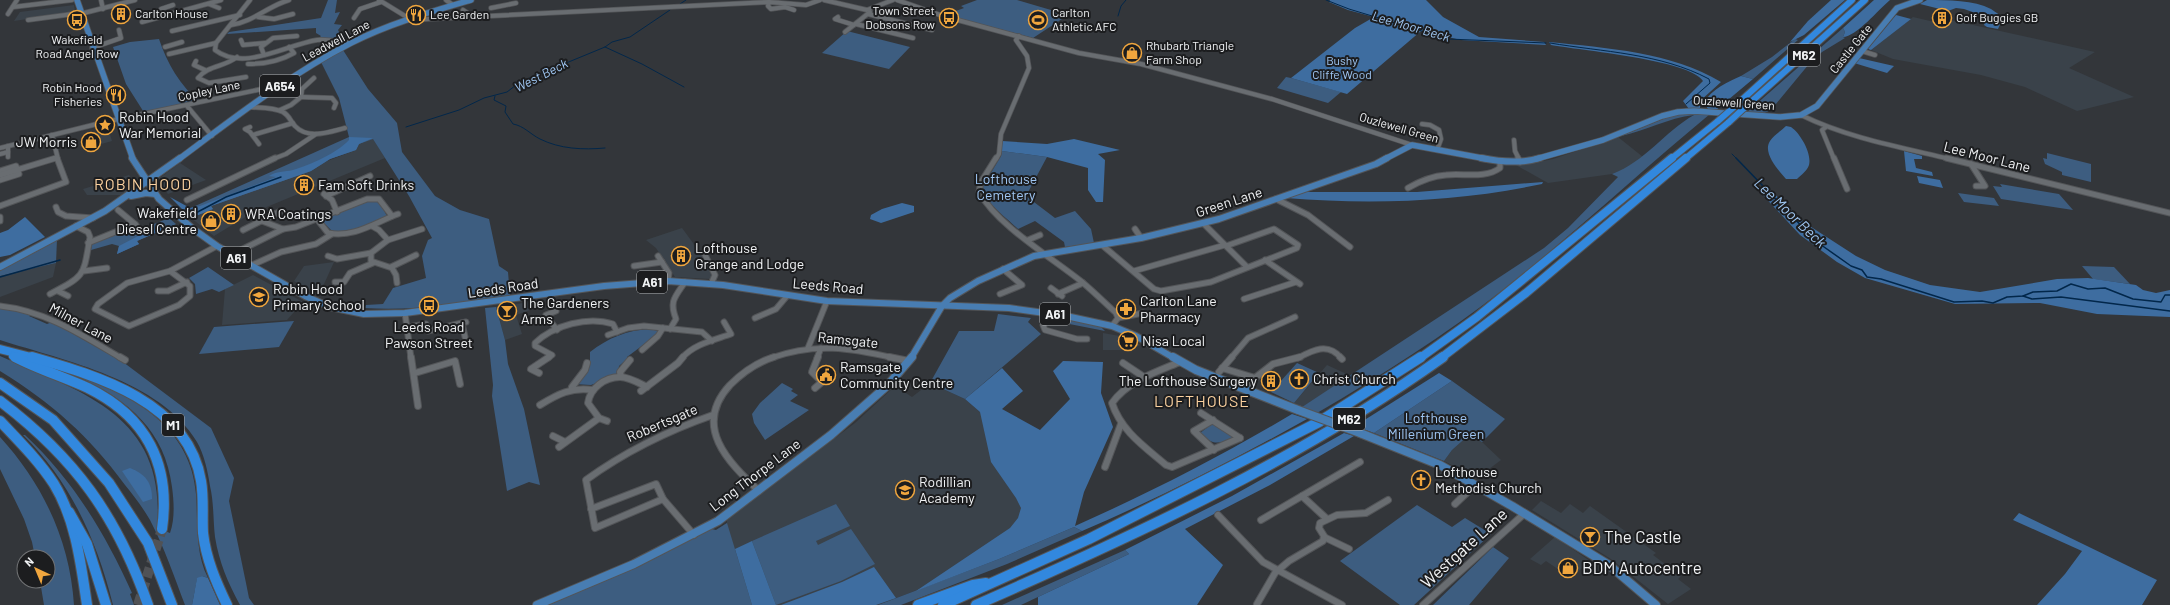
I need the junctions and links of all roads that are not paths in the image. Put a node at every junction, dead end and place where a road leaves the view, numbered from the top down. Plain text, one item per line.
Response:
1 (72, 0) edge
2 (77, 0) edge
3 (101, 0) edge
4 (133, 0) edge
5 (221, 0) edge
6 (250, 0) edge
7 (289, 0) edge
8 (446, 0) edge
9 (471, 0) edge
10 (820, 0) edge
11 (824, 0) edge
12 (893, 0) edge
13 (897, 0) edge
14 (1852, 0) edge
15 (1865, 0) edge
16 (1920, 0) edge
17 (16, 1) edge
18 (22, 1) edge
19 (380, 1) edge
20 (769, 2) junction
21 (516, 3) dead end
22 (209, 4) junction
23 (173, 5) dead end
24 (453, 5) junction
25 (13, 7) junction
26 (219, 8) dead end
27 (103, 9) junction
28 (263, 9) dead end
29 (269, 9) junction
30 (463, 10) dead end
31 (794, 10) dead end
32 (868, 12) junction
33 (80, 13) junction
34 (178, 13) junction
35 (293, 14) dead end
36 (3, 15) dead end
37 (240, 15) junction
38 (164, 16) junction
39 (258, 17) junction
40 (495, 17) junction
41 (838, 17) dead end
42 (182, 18) dead end
43 (354, 18) dead end
44 (467, 18) junction
45 (409, 19) junction
46 (28, 20) dead end
47 (142, 22) dead end
48 (202, 24) junction
49 (855, 24) junction
50 (231, 25) junction
51 (208, 28) dead end
52 (119, 30) dead end
53 (172, 30) dead end
54 (845, 32) dead end
55 (925, 34) dead end
56 (297, 36) dead end
57 (1019, 36) junction
58 (912, 38) dead end
59 (241, 40) dead end
60 (216, 43) junction
61 (265, 43) junction
62 (351, 43) junction
63 (166, 47) dead end
64 (289, 47) junction
65 (92, 48) junction
66 (1862, 51) junction
67 (181, 52) junction
68 (169, 54) dead end
69 (264, 54) junction
70 (1875, 55) dead end
71 (237, 57) junction
72 (187, 64) dead end
73 (248, 64) dead end
74 (205, 70) junction
75 (246, 77) dead end
76 (314, 78) dead end
77 (281, 85) junction
78 (301, 97) junction
79 (187, 106) junction
80 (249, 107) junction
81 (334, 108) dead end
82 (280, 110) junction
83 (1801, 115) junction
84 (117, 120) junction
85 (293, 123) junction
86 (1422, 124) dead end
87 (250, 126) dead end
88 (1826, 127) junction
89 (345, 128) dead end
90 (252, 134) junction
91 (316, 134) junction
92 (52, 135) junction
93 (212, 136) junction
94 (1514, 140) dead end
95 (259, 144) dead end
96 (1412, 145) junction
97 (8, 146) junction
98 (0, 148) edge
99 (1437, 150) junction
100 (0, 154) edge
101 (57, 158) junction
102 (1500, 162) junction
103 (1520, 162) junction
104 (1971, 164) junction
105 (18, 170) junction
106 (0, 171) edge
107 (164, 171) junction
108 (0, 175) edge
109 (142, 175) junction
110 (370, 176) dead end
111 (0, 180) edge
112 (147, 183) junction
113 (1412, 186) dead end
114 (1976, 186) dead end
115 (1847, 189) dead end
116 (155, 194) junction
117 (126, 197) junction
118 (1279, 198) junction
119 (187, 200) dead end
120 (0, 206) edge
121 (56, 207) dead end
122 (118, 210) dead end
123 (281, 211) dead end
124 (338, 212) junction
125 (2170, 213) edge
126 (68, 216) junction
127 (0, 217) edge
128 (93, 218) junction
129 (317, 219) junction
130 (60, 220) dead end
131 (0, 221) edge
132 (262, 221) junction
133 (1202, 223) junction
134 (76, 226) junction
135 (372, 226) junction
136 (422, 228) dead end
137 (283, 229) junction
138 (1135, 229) dead end
139 (244, 230) dead end
140 (332, 234) junction
141 (1040, 235) dead end
142 (1141, 238) junction
143 (388, 240) junction
144 (1028, 240) junction
145 (88, 243) junction
146 (1102, 245) junction
147 (217, 246) junction
148 (1225, 246) junction
149 (1350, 247) dead end
150 (241, 250) dead end
151 (371, 253) junction
152 (1044, 253) junction
153 (416, 255) dead end
154 (705, 255) dead end
155 (328, 256) dead end
156 (658, 256) dead end
157 (1265, 260) junction
158 (662, 262) junction
159 (373, 263) junction
160 (250, 266) junction
161 (634, 266) dead end
162 (0, 267) edge
163 (1248, 267) junction
164 (107, 268) dead end
165 (391, 268) junction
166 (1003, 269) junction
167 (84, 271) junction
168 (170, 271) junction
169 (1134, 272) junction
170 (668, 281) junction
171 (187, 282) junction
172 (335, 282) dead end
173 (686, 282) junction
174 (397, 283) dead end
175 (1083, 283) junction
176 (711, 284) junction
177 (1051, 288) dead end
178 (58, 291) junction
179 (158, 291) dead end
180 (50, 294) dead end
181 (1000, 294) dead end
182 (68, 296) dead end
183 (787, 296) junction
184 (1245, 297) dead end
185 (827, 301) junction
186 (0, 306) edge
187 (942, 306) junction
188 (556, 312) dead end
189 (405, 313) junction
190 (1048, 313) junction
191 (1143, 313) dead end
192 (755, 318) dead end
193 (1118, 318) junction
194 (1292, 320) dead end
195 (724, 322) dead end
196 (1112, 326) junction
197 (408, 328) junction
198 (662, 328) junction
199 (670, 329) junction
200 (556, 330) junction
201 (617, 332) junction
202 (608, 335) dead end
203 (466, 337) dead end
204 (1087, 339) dead end
205 (712, 340) junction
206 (808, 348) junction
207 (821, 348) junction
208 (3, 350) edge
209 (642, 350) dead end
210 (1342, 359) dead end
211 (125, 360) dead end
212 (630, 360) dead end
213 (909, 360) junction
214 (1180, 362) junction
215 (587, 363) dead end
216 (1124, 363) dead end
217 (415, 373) junction
218 (539, 373) dead end
219 (621, 377) junction
220 (1144, 377) junction
221 (1255, 378) junction
222 (0, 383) edge
223 (460, 384) dead end
224 (572, 387) junction
225 (647, 387) junction
226 (815, 388) dead end
227 (593, 390) junction
228 (641, 391) dead end
229 (1247, 391) junction
230 (0, 401) edge
231 (540, 405) dead end
232 (418, 406) dead end
233 (1201, 413) dead end
234 (713, 415) junction
235 (599, 418) junction
236 (1213, 420) junction
237 (0, 421) edge
238 (607, 421) dead end
239 (1121, 424) junction
240 (553, 436) dead end
241 (1214, 450) junction
242 (1360, 462) dead end
243 (1105, 467) dead end
244 (1475, 485) junction
245 (758, 491) junction
246 (1302, 496) junction
247 (663, 498) junction
248 (1388, 500) dead end
249 (1455, 504) dead end
250 (66, 508) junction
251 (591, 509) junction
252 (1525, 513) junction
253 (1218, 515) dead end
254 (1327, 519) junction
255 (1261, 520) dead end
256 (162, 530) tunnel mouth
257 (694, 535) junction
258 (1324, 537) junction
259 (1349, 549) dead end
260 (1278, 571) junction
261 (996, 581) junction
262 (1257, 604) dead end
263 (87, 605) edge
264 (106, 605) edge
265 (148, 605) edge
266 (172, 605) edge
267 (227, 605) edge
268 (537, 605) edge
269 (918, 605) edge
270 (943, 605) edge
271 (976, 605) edge
272 (1342, 605) edge
273 (1423, 605) edge
274 (1656, 605) edge

1 - 25 street
2 - 33 main road, A61
3 - 27 street
4 - 27 street
5 - 22 street
6 - 37 street
7 - 29 street
8 - 24 street
9 - 24 main road, Leadwell Lane / A654
10 - 20 street
11 - 32 street
12 - 32 street
13 - 57 street, Ouzlewell Green
14 - 261 highway, M62, bridge
15 - 271 highway, M62, bridge
16 - 66 main road, Castle Gate
17 - 18 street
17 - 25 street
19 - 43 street
19 - 45 street
20 - 31 street
20 - 40 street
21 - 40 street
22 - 26 street
22 - 34 street
23 - 38 street
24 - 45 main road, Leadwell Lane / A654
25 - 36 street
27 - 33 street
28 - 29 street
29 - 39 street
30 - 44 street
32 - 49 street
32 - 55 street
33 - 46 street
33 - 65 main road, A61
34 - 38 street
34 - 42 street
35 - 39 street
37 - 48 street
37 - 50 street
38 - 47 street
39 - 50 street
40 - 44 street
41 - 49 street
44 - 45 street
45 - 62 main road, Leadwell Lane / A654
48 - 51 street
48 - 53 street
49 - 54 street
49 - 58 street
50 - 60 street
52 - 65 street
56 - 61 street
57 - 96 street, Ouzlewell Green
57 - 144 street
59 - 61 street
60 - 67 street
60 - 71 street
61 - 69 street
62 - 64 street
62 - 77 main road, Leadwell Lane / A654
63 - 67 street
64 - 69 street
64 - 73 street
65 - 84 main road, Leeds Road / A61
66 - 70 street
66 - 83 main road, Castle Gate
67 - 68 street
69 - 71 street
71 - 74 street
72 - 74 street
74 - 75 street
76 - 78 street
77 - 79 street, Copley Lane
77 - 80 main road, Leadwell Lane / A654
78 - 81 street
78 - 82 street
79 - 84 street, Copley Lane
79 - 93 street
80 - 82 street
80 - 93 main road, Leadwell Lane / A654
82 - 85 street
83 - 88 street, Lee Moor Lane
83 - 103 main road, Ouzlewell Green
84 - 92 street, Copley Lane
84 - 109 main road, Leeds Road / A61
85 - 90 street
85 - 91 street
86 - 99 street
87 - 90 street
88 - 104 street, Lee Moor Lane
88 - 115 street
89 - 91 street
90 - 95 street
91 - 119 street
92 - 97 street, Copley Lane
92 - 101 street
93 - 107 main road, Leadwell Lane / A654
94 - 103 street
96 - 99 main road, Ouzlewell Green
96 - 118 main road, Green Lane
97 - 98 street, Copley Lane
97 - 100 street
99 - 102 main road, Ouzlewell Green
101 - 105 street
101 - 120 street
102 - 103 main road, Ouzlewell Green
102 - 113 street
104 - 114 street
104 - 125 street, Lee Moor Lane
105 - 106 street
105 - 108 street
105 - 111 street
107 - 109 main road
107 - 112 main road, Leadwell Lane / A654
109 - 112 main road, Leeds Road / A61
110 - 124 street
112 - 116 main road, Leeds Road / A61
112 - 117 main road, A654
116 - 117 main road
116 - 147 main road, Leeds Road / A61
117 - 128 main road, A654
118 - 133 main road, Green Lane
118 - 149 street
121 - 126 street
122 - 145 street
123 - 132 street
124 - 129 street
124 - 135 street
126 - 128 street
126 - 130 street
127 - 131 street
128 - 134 main road, A654
129 - 137 street
129 - 140 street
132 - 137 street
132 - 139 street
133 - 142 main road, Green Lane
133 - 148 street
134 - 145 street
134 - 162 main road, A654
135 - 140 street
135 - 143 street
136 - 143 street
137 - 150 street
138 - 142 street
140 - 160 street
141 - 144 street
142 - 146 main road, Green Lane
143 - 151 street
144 - 152 street
145 - 167 street
146 - 152 main road, Green Lane
146 - 169 street
147 - 160 main road, Leeds Road / A61
147 - 168 street
148 - 157 street
148 - 163 street
148 - 169 street
151 - 155 street
151 - 159 street
152 - 166 main road, Green Lane
152 - 175 street
153 - 165 street
154 - 176 street
156 - 158 street
157 - 163 street
157 - 184 street
158 - 161 street
158 - 170 street
159 - 165 street
159 - 172 street
160 - 189 main road, Leeds Road / A61
163 - 169 street
164 - 167 street
165 - 174 street
166 - 181 street
166 - 187 main road, Long Thorpe Lane
167 - 178 street
168 - 171 street
168 - 171 street
170 - 173 main road, Leeds Road / A61
170 - 189 main road, Leeds Road / A61
171 - 179 street
173 - 176 main road, Leeds Road / A61
173 - 199 street
175 - 177 street
175 - 193 street
176 - 183 main road, Leeds Road / A61
178 - 180 street
178 - 182 street
183 - 185 main road, Leeds Road / A61
183 - 192 street
185 - 187 main road, Leeds Road / A61
185 - 206 street
186 - 211 street, Milner Lane
187 - 190 main road, Leeds Road / A61
187 - 213 main road, Long Thorpe Lane
188 - 200 street
189 - 197 street
190 - 196 main road, Leeds Road / A61
190 - 204 street
191 - 193 street
193 - 196 street
194 - 221 street
195 - 205 street
196 - 214 main road, Leeds Road / A61
197 - 203 street
197 - 217 street
198 - 199 street
198 - 201 street
198 - 209 street
199 - 205 street
200 - 201 street
200 - 218 street
201 - 202 street
205 - 225 street
206 - 207 street, Ramsgate
206 - 234 street, Ramsgate
207 - 213 street, Ramsgate
207 - 226 street
208 - 256 highway
208 - 267 highway, M1
210 - 221 street
212 - 219 street
213 - 245 main road, Long Thorpe Lane
214 - 220 street
214 - 229 main road, Leeds Road / A61
215 - 224 street
216 - 220 street
217 - 223 street
217 - 232 street
219 - 225 street
219 - 227 street
220 - 239 street
221 - 229 street
222 - 266 highway
224 - 227 street
224 - 231 street
225 - 228 street
227 - 235 street
229 - 244 main road, Leeds Road / A61, bridge
230 - 265 highway
233 - 236 street
234 - 245 street, Ramsgate
234 - 251 street, Robertsgate
235 - 238 street
235 - 240 street
236 - 241 street
236 - 241 street
237 - 250 highway
239 - 241 street
239 - 243 street
242 - 246 street
244 - 249 street
244 - 252 main road, Leeds Road / A61
245 - 257 main road, Long Thorpe Lane
246 - 254 street
246 - 255 street
247 - 251 street
247 - 251 street, Robertsgate
247 - 257 street
248 - 254 street
250 - 263 highway
250 - 264 highway
252 - 273 street, Westgate Lane
252 - 274 main road, Leeds Road / A61
253 - 260 street
254 - 258 street
257 - 268 main road, Long Thorpe Lane
258 - 259 street
258 - 260 street
260 - 262 street
260 - 272 street
261 - 269 highway
261 - 270 highway, M62

